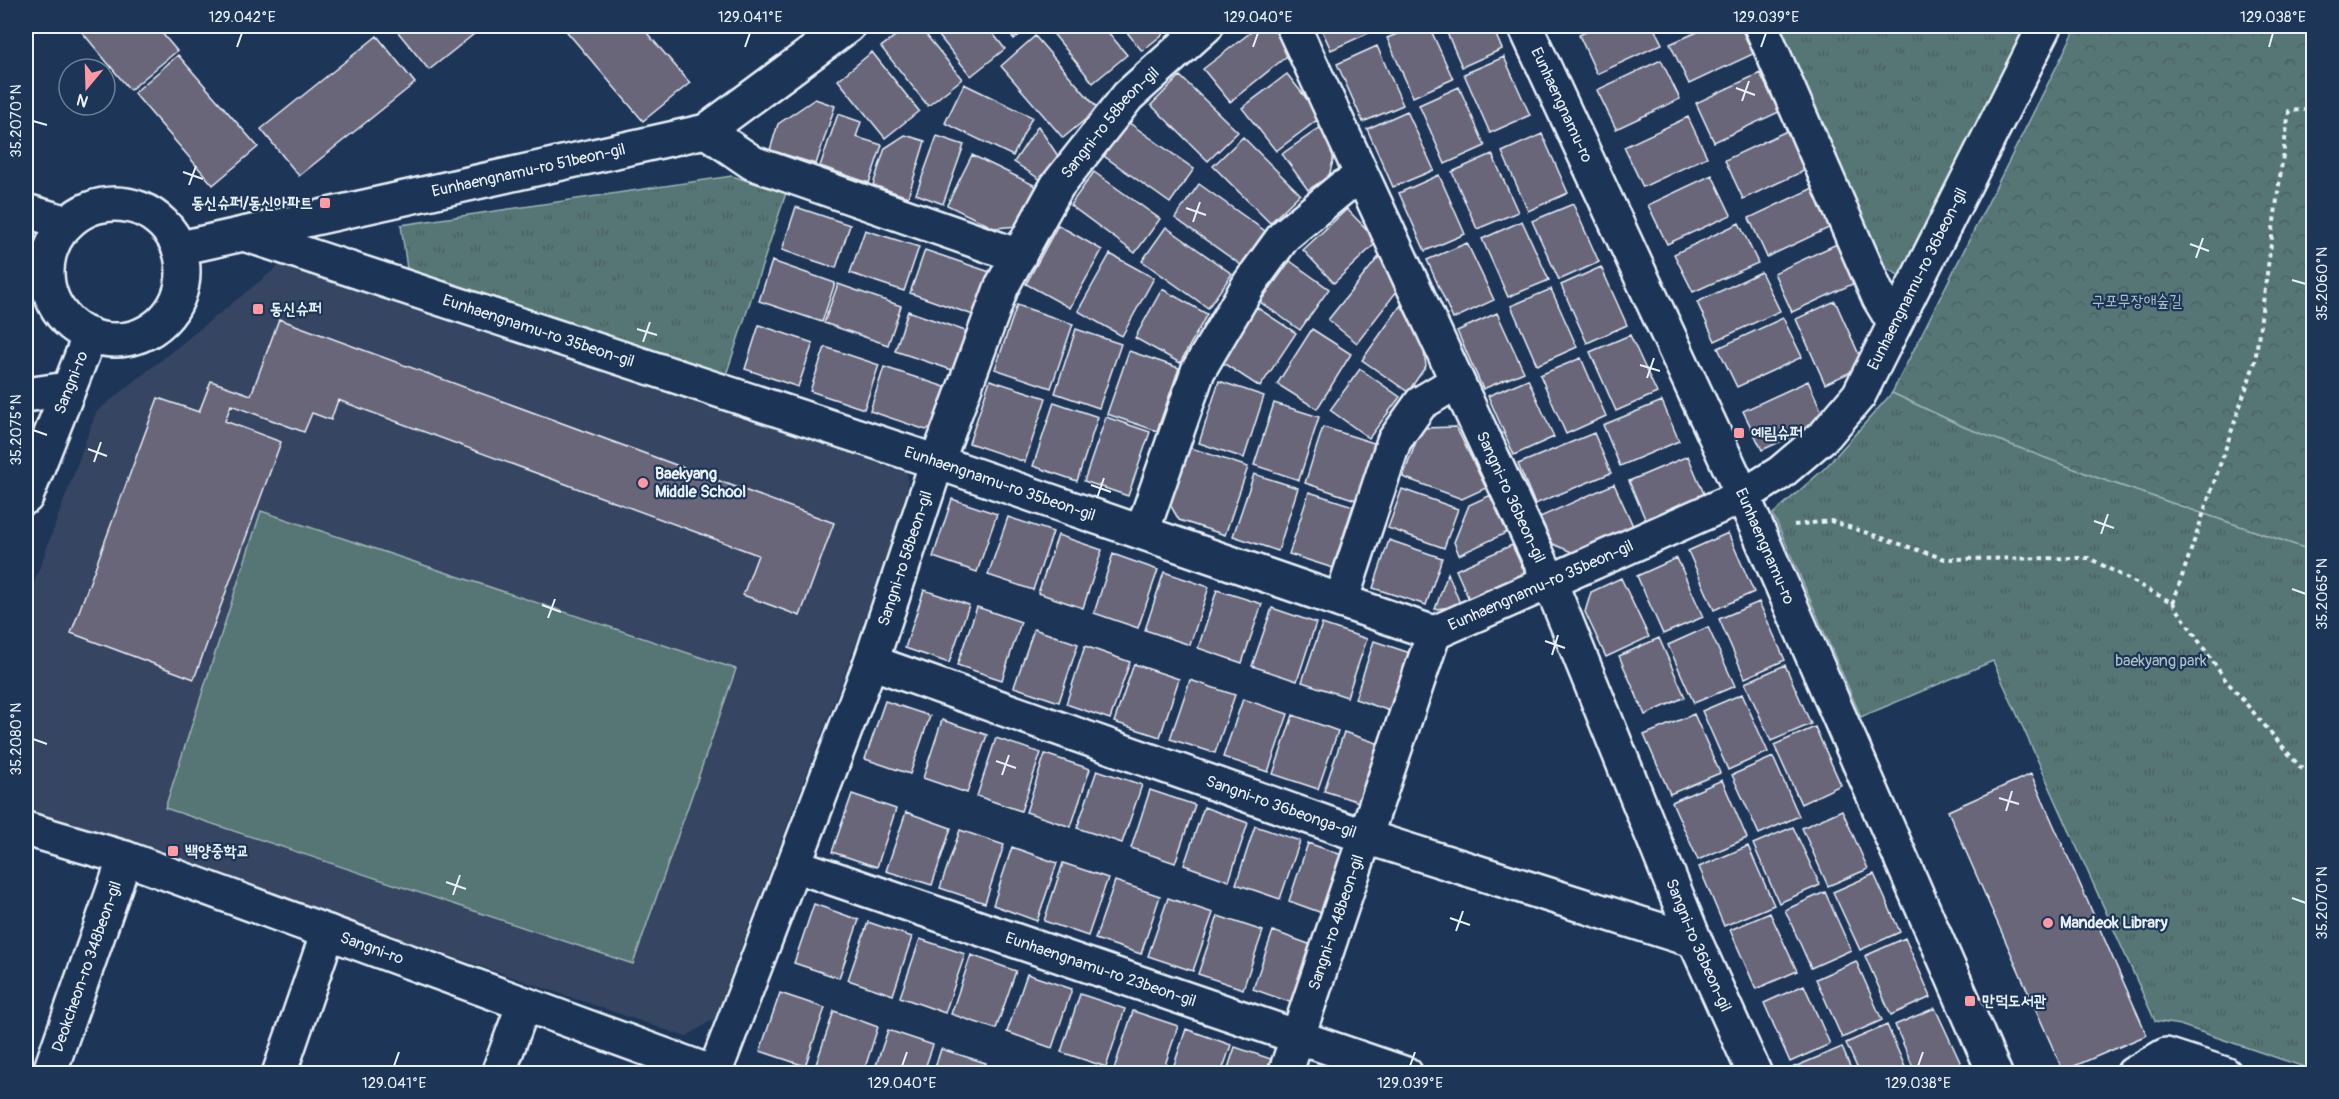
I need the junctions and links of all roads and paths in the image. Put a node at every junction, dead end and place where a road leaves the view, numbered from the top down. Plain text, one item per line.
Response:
1 (848, 26) edge
2 (1206, 26) edge
3 (1293, 26) edge
4 (1525, 26) edge
5 (1761, 26) edge
6 (2045, 26) edge
7 (2313, 109) edge
8 (706, 131) junction
9 (1361, 178) junction
10 (26, 211) edge
11 (68, 223) junction
12 (244, 234) junction
13 (180, 249) junction
14 (1019, 256) junction
15 (1894, 323) junction
16 (90, 335) junction
17 (1456, 382) junction
18 (67, 389) junction
19 (26, 395) edge
20 (937, 462) junction
21 (1743, 496) junction
22 (26, 497) edge
23 (1758, 529) junction
24 (1142, 532) junction
25 (1550, 582) junction
26 (1341, 601) junction
27 (2173, 603) junction
28 (1434, 633) junction
29 (871, 662) junction
30 (2313, 775) edge
31 (26, 829) edge
32 (1366, 837) junction
33 (125, 858) junction
34 (794, 865) junction
35 (328, 932) junction
36 (1695, 941) junction
37 (524, 1004) junction
38 (1298, 1038) junction
39 (715, 1073) edge
40 (49, 1074) edge
41 (279, 1074) edge
42 (498, 1074) edge
43 (1285, 1074) edge
44 (1406, 1074) edge
45 (1755, 1074) edge
46 (1995, 1074) edge
47 (2133, 1074) edge
48 (2225, 1074) edge

1 - 8 street, Eunhaengnamu-ro 51beon-gil
2 - 14 street, Sangni-ro 58beon-gil
3 - 9 street, Sangni-ro 36beon-gil
4 - 21 street, Eunhaengnamu-ro
5 - 15 street
6 - 15 street, Eunhaengnamu-ro 36beon-gil
7 - 27 path
8 - 12 street, Eunhaengnamu-ro 51beon-gil
8 - 14 street
9 - 17 street, Sangni-ro 36beon-gil
9 - 24 street
10 - 11 street
11 - 13 street
11 - 16 street
12 - 13 street, Eunhaengnamu-ro 51beon-gil
12 - 20 street, Eunhaengnamu-ro 35beon-gil
13 - 16 street
14 - 20 street, Sangni-ro 58beon-gil
15 - 21 street, Eunhaengnamu-ro 36beon-gil
16 - 18 street, Sangni-ro
17 - 25 street, Sangni-ro 36beon-gil
17 - 26 street
18 - 19 street
18 - 22 street, Sangni-ro
20 - 24 street, Eunhaengnamu-ro 35beon-gil
20 - 29 street, Sangni-ro 58beon-gil
21 - 23 street, Eunhaengnamu-ro
21 - 25 street, Eunhaengnamu-ro 35beon-gil
23 - 27 path
23 - 46 street, Eunhaengnamu-ro
24 - 26 street, Eunhaengnamu-ro 35beon-gil
25 - 28 street, Eunhaengnamu-ro 35beon-gil
25 - 36 street, Sangni-ro 36beon-gil
26 - 28 street, Eunhaengnamu-ro 35beon-gil
27 - 30 path
28 - 32 street, Sangni-ro 48beon-gil
29 - 32 street, Sangni-ro 36beonga-gil
29 - 34 street, Sangni-ro 58beon-gil
31 - 33 street, Sangni-ro
32 - 36 street, Sangni-ro 36beonga-gil
32 - 38 street, Sangni-ro 48beon-gil
33 - 35 street, Sangni-ro
33 - 40 street, Deokcheon-ro 348beon-gil
34 - 38 street, Eunhaengnamu-ro 23beon-gil
34 - 39 street, Sangni-ro 58beon-gil
35 - 37 street, Sangni-ro
35 - 41 street
36 - 45 street, Sangni-ro 36beon-gil
37 - 39 street, Sangni-ro
37 - 42 street
38 - 43 street, Sangni-ro 48beon-gil
38 - 44 street, Eunhaengnamu-ro 23beon-gil
47 - 48 street

